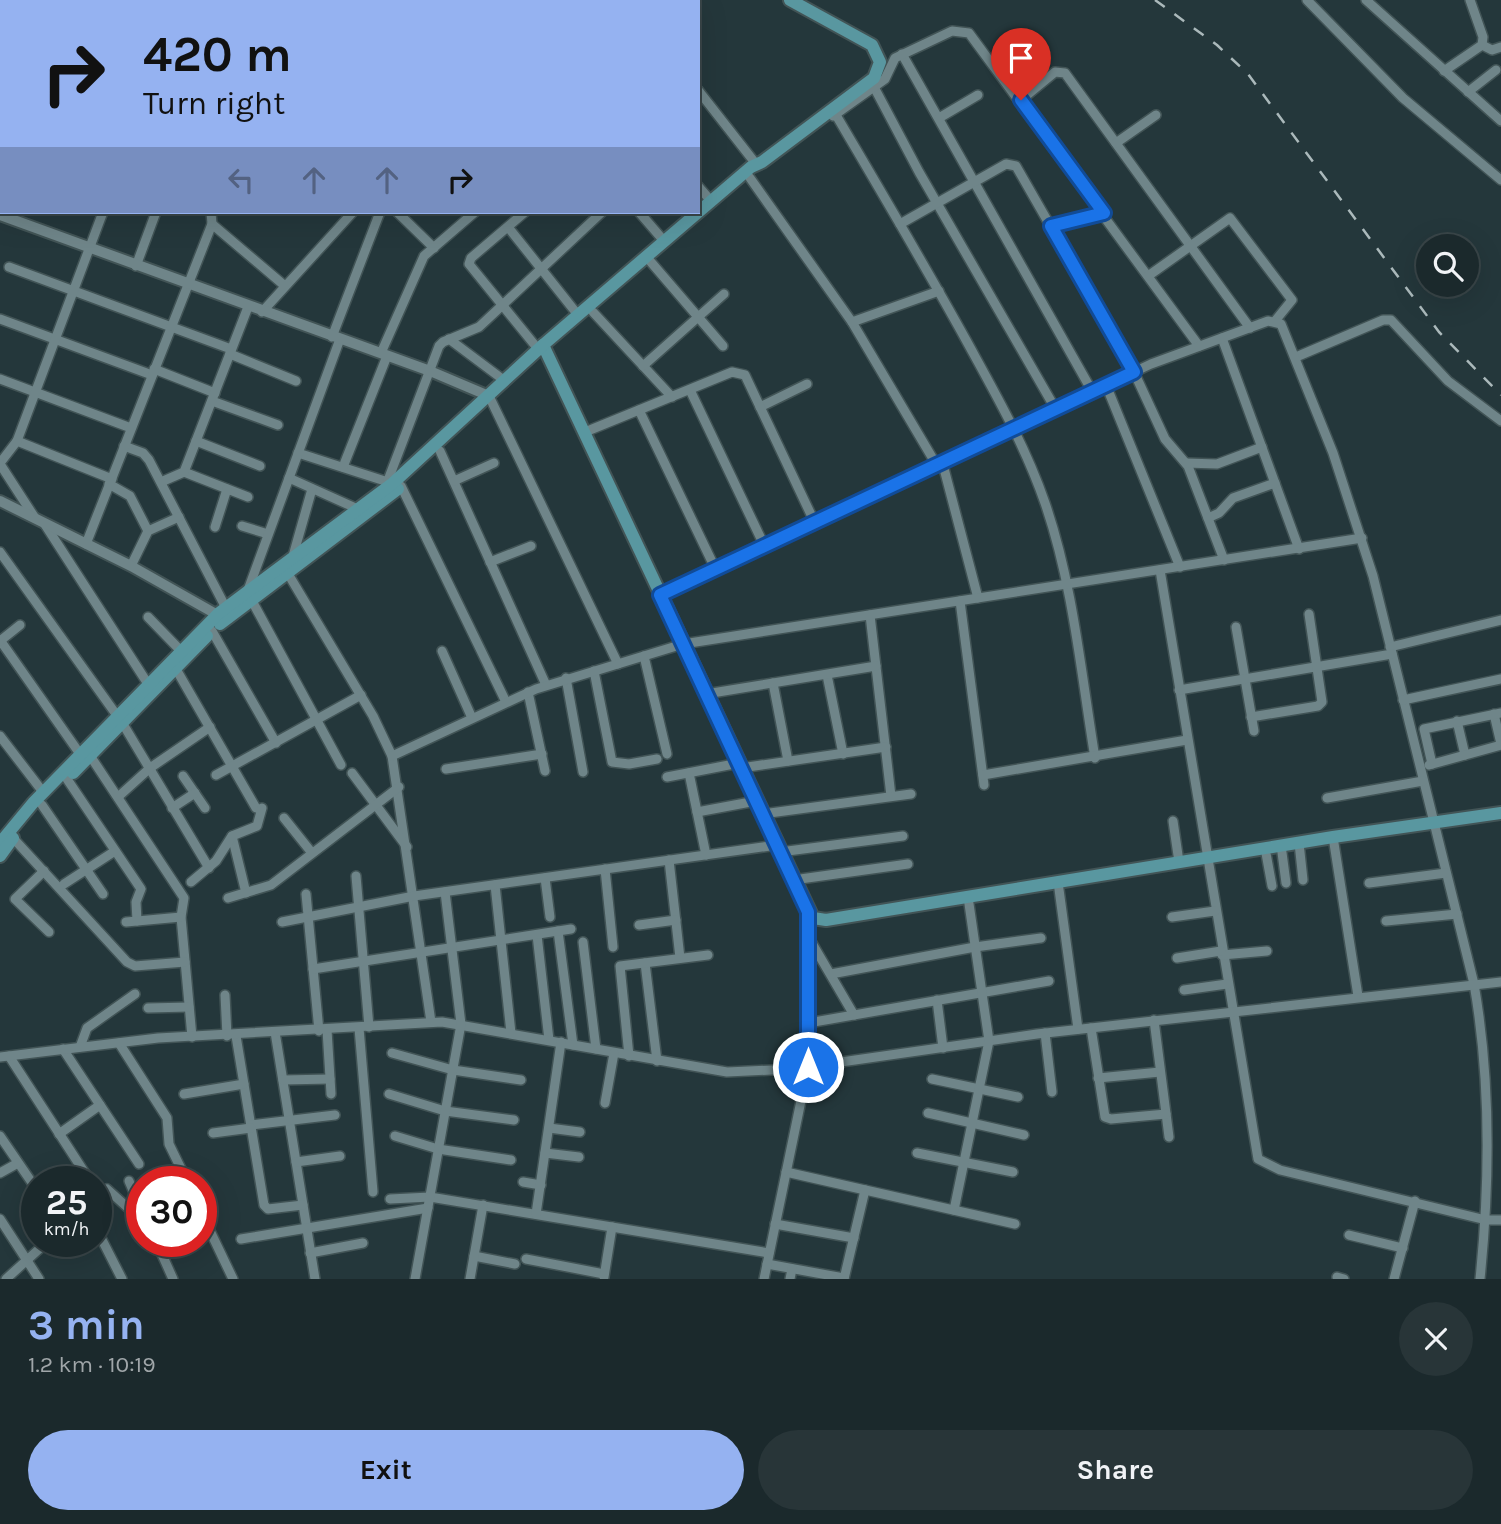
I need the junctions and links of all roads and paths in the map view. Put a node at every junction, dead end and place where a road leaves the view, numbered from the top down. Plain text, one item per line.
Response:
1 (790, 0) edge
2 (1307, 0) edge
3 (1366, 0) edge
4 (1470, 0) edge
5 (1482, 45) junction
6 (1501, 47) edge
7 (902, 54) junction
8 (1444, 71) junction
9 (1496, 71) dead end
10 (874, 82) junction
11 (700, 92) edge
12 (1468, 92) junction
13 (978, 95) dead end
14 (1021, 100) junction
15 (836, 115) junction
16 (1156, 115) dead end
17 (939, 118) junction
18 (1500, 119) edge
19 (1116, 143) junction
20 (760, 165) junction
21 (750, 178) junction
22 (1501, 180) edge
23 (976, 183) junction
24 (700, 188) edge
25 (711, 201) junction
26 (938, 205) junction
27 (700, 210) edge
28 (1104, 213) junction
29 (102, 214) edge
30 (155, 214) edge
31 (211, 214) edge
32 (351, 214) edge
33 (379, 214) edge
34 (399, 214) edge
35 (469, 214) edge
36 (523, 214) edge
37 (600, 214) edge
38 (641, 214) edge
39 (696, 214) edge
40 (0, 215) edge
41 (24, 218) edge
42 (212, 224) junction
43 (900, 224) junction
44 (1051, 226) junction
45 (508, 227) junction
46 (664, 241) junction
47 (1190, 244) junction
48 (88, 248) junction
49 (434, 248) junction
50 (650, 261) junction
51 (136, 266) junction
52 (9, 267) dead end
53 (540, 268) junction
54 (1148, 276) junction
55 (187, 285) junction
56 (285, 286) junction
57 (939, 291) junction
58 (73, 292) junction
59 (724, 294) dead end
60 (502, 305) junction
61 (248, 307) junction
62 (262, 312) junction
63 (593, 312) junction
64 (578, 315) junction
65 (698, 317) junction
66 (0, 319) edge
67 (1275, 321) junction
68 (852, 322) junction
69 (171, 327) junction
70 (1250, 328) junction
71 (336, 338) junction
72 (1222, 338) junction
73 (449, 339) junction
74 (55, 341) junction
75 (723, 346) dead end
76 (1199, 346) junction
77 (543, 349) junction
78 (230, 352) junction
79 (384, 355) junction
80 (1296, 357) junction
81 (643, 366) junction
82 (430, 371) junction
83 (153, 372) junction
84 (1134, 372) junction
85 (0, 379) edge
86 (296, 381) dead end
87 (505, 381) junction
88 (807, 384) dead end
89 (1106, 385) junction
90 (690, 390) junction
91 (1092, 391) junction
92 (36, 392) junction
93 (213, 397) junction
94 (672, 397) junction
95 (491, 400) junction
96 (760, 407) junction
97 (1055, 408) junction
98 (639, 410) junction
99 (1501, 421) edge
100 (278, 425) dead end
101 (1014, 427) junction
102 (131, 428) junction
103 (585, 432) junction
104 (17, 441) junction
105 (196, 441) junction
106 (124, 446) junction
107 (1262, 447) junction
108 (440, 451) junction
109 (298, 453) junction
110 (939, 462) junction
111 (0, 463) edge
112 (494, 463) dead end
113 (1186, 463) junction
114 (260, 466) dead end
115 (343, 467) junction
116 (184, 472) junction
117 (289, 478) junction
118 (111, 481) junction
119 (454, 481) junction
120 (161, 482) junction
121 (1275, 483) junction
122 (386, 486) junction
123 (401, 486) junction
124 (227, 489) junction
125 (312, 489) junction
126 (248, 498) dead end
127 (0, 501) edge
128 (358, 509) junction
129 (178, 517) junction
130 (1208, 518) junction
131 (39, 520) junction
132 (814, 522) junction
133 (242, 526) dead end
134 (215, 527) dead end
135 (148, 531) junction
136 (268, 534) junction
137 (1362, 538) junction
138 (86, 544) junction
139 (764, 545) junction
140 (531, 546) dead end
141 (1299, 549) junction
142 (0, 552) edge
143 (293, 556) junction
144 (1224, 560) junction
145 (490, 562) junction
146 (131, 566) junction
147 (1180, 567) junction
148 (715, 568) junction
149 (1160, 570) junction
150 (287, 572) junction
151 (1067, 585) junction
152 (250, 595) junction
153 (660, 595) junction
154 (978, 598) junction
155 (960, 601) junction
156 (223, 614) junction
157 (1309, 614) dead end
158 (870, 615) junction
159 (148, 617) dead end
160 (1501, 620) edge
161 (20, 625) dead end
162 (1236, 627) dead end
163 (212, 631) junction
164 (0, 640) edge
165 (683, 644) junction
166 (181, 651) junction
167 (1391, 651) junction
168 (442, 652) dead end
169 (644, 656) junction
170 (618, 664) junction
171 (876, 666) junction
172 (1318, 667) junction
173 (176, 669) junction
174 (594, 671) junction
175 (827, 675) junction
176 (565, 678) junction
177 (1245, 679) junction
178 (1501, 679) edge
179 (148, 684) junction
180 (773, 684) junction
181 (546, 685) junction
182 (1179, 690) junction
183 (528, 692) junction
184 (706, 694) junction
185 (361, 695) junction
186 (1403, 700) junction
187 (506, 702) junction
188 (1498, 713) edge
189 (1251, 717) junction
190 (472, 718) junction
191 (120, 720) junction
192 (316, 721) junction
193 (1457, 721) junction
194 (210, 727) junction
195 (1254, 731) dead end
196 (0, 736) edge
197 (1187, 740) junction
198 (276, 743) junction
199 (1501, 744) edge
200 (886, 747) junction
201 (86, 753) junction
202 (542, 754) junction
203 (667, 754) dead end
204 (843, 754) junction
205 (1465, 755) junction
206 (392, 756) junction
207 (1095, 758) junction
208 (657, 759) dead end
209 (788, 761) junction
210 (1432, 764) junction
211 (341, 765) dead end
212 (233, 766) junction
213 (740, 766) junction
214 (150, 768) junction
215 (1419, 768) junction
216 (446, 769) dead end
217 (545, 771) dead end
218 (352, 772) dead end
219 (583, 772) dead end
220 (689, 773) junction
221 (216, 775) dead end
222 (983, 775) junction
223 (183, 776) dead end
224 (667, 777) dead end
225 (67, 779) junction
226 (1423, 781) junction
227 (984, 785) dead end
228 (399, 787) junction
229 (195, 793) junction
230 (911, 794) dead end
231 (891, 796) junction
232 (118, 797) junction
233 (43, 798) junction
234 (1327, 799) dead end
235 (756, 801) junction
236 (376, 804) junction
237 (172, 808) junction
238 (205, 808) dead end
239 (697, 812) junction
240 (1501, 813) edge
241 (762, 814) junction
242 (284, 818) dead end
243 (1172, 821) dead end
244 (1434, 824) junction
245 (5, 834) edge
246 (232, 836) junction
247 (903, 836) dead end
248 (1333, 837) junction
249 (1298, 843) junction
250 (1281, 845) junction
251 (408, 848) junction
252 (778, 848) junction
253 (1265, 848) junction
254 (116, 850) junction
255 (313, 853) junction
256 (706, 855) junction
257 (0, 856) edge
258 (1206, 858) junction
259 (669, 860) junction
260 (1179, 862) junction
261 (908, 864) dead end
262 (209, 868) junction
263 (605, 869) junction
264 (87, 870) junction
265 (44, 871) junction
266 (1446, 873) junction
267 (356, 876) dead end
268 (545, 878) junction
269 (793, 880) junction
270 (1303, 880) dead end
271 (191, 882) dead end
272 (1058, 882) junction
273 (1286, 883) dead end
274 (1369, 883) dead end
275 (64, 884) dead end
276 (495, 885) junction
277 (1272, 886) dead end
278 (445, 892) junction
279 (246, 893) junction
280 (103, 894) dead end
281 (306, 894) dead end
282 (414, 896) junction
283 (968, 897) junction
284 (228, 898) dead end
285 (358, 907) junction
286 (1215, 911) junction
287 (808, 912) junction
288 (1457, 914) junction
289 (181, 917) junction
290 (308, 917) junction
291 (550, 917) dead end
292 (1172, 917) dead end
293 (676, 920) junction
294 (137, 921) junction
295 (1386, 921) dead end
296 (126, 922) dead end
297 (282, 922) dead end
298 (639, 925) dead end
299 (570, 929) dead end
300 (558, 931) junction
301 (49, 932) dead end
302 (537, 935) junction
303 (808, 937) junction
304 (1041, 938) dead end
305 (501, 940) junction
306 (583, 942) dead end
307 (612, 947) dead end
308 (975, 947) junction
309 (452, 949) junction
310 (1267, 951) dead end
311 (1222, 953) junction
312 (422, 954) junction
313 (708, 955) dead end
314 (680, 958) junction
315 (1177, 958) dead end
316 (185, 962) junction
317 (363, 962) junction
318 (646, 963) junction
319 (313, 969) junction
320 (831, 974) junction
321 (1049, 981) dead end
322 (1501, 982) edge
323 (1227, 984) junction
324 (1474, 984) junction
325 (1184, 990) dead end
326 (983, 993) junction
327 (135, 994) dead end
328 (225, 995) dead end
329 (1358, 996) junction
330 (937, 1000) junction
331 (189, 1007) junction
332 (148, 1008) dead end
333 (1231, 1011) junction
334 (854, 1015) junction
335 (1154, 1020) junction
336 (431, 1022) junction
337 (808, 1023) junction
338 (461, 1024) junction
339 (364, 1027) junction
340 (1091, 1028) junction
341 (1078, 1029) junction
342 (323, 1031) junction
343 (275, 1032) junction
344 (511, 1033) junction
345 (1045, 1033) junction
346 (232, 1036) junction
347 (191, 1037) junction
348 (549, 1040) junction
349 (989, 1041) junction
350 (561, 1042) junction
351 (119, 1043) junction
352 (573, 1045) junction
353 (80, 1047) junction
354 (943, 1048) junction
355 (63, 1049) junction
356 (596, 1049) junction
357 (392, 1053) dead end
358 (614, 1053) junction
359 (629, 1055) junction
360 (4, 1056) edge
361 (657, 1061) junction
362 (808, 1067) junction
363 (453, 1070) junction
364 (1160, 1072) junction
365 (1098, 1078) junction
366 (330, 1079) junction
367 (933, 1079) dead end
368 (283, 1080) junction
369 (521, 1080) dead end
370 (244, 1084) junction
371 (979, 1090) junction
372 (1052, 1091) dead end
373 (184, 1094) dead end
374 (331, 1094) dead end
375 (389, 1094) dead end
376 (1018, 1097) dead end
377 (605, 1103) dead end
378 (100, 1105) junction
379 (445, 1111) junction
380 (928, 1113) dead end
381 (1166, 1114) junction
382 (335, 1115) dead end
383 (514, 1119) dead end
384 (289, 1120) junction
385 (972, 1124) junction
386 (251, 1127) junction
387 (548, 1128) junction
388 (580, 1132) dead end
389 (213, 1133) dead end
390 (59, 1134) junction
391 (1024, 1135) dead end
392 (0, 1136) edge
393 (395, 1136) dead end
394 (1169, 1137) dead end
395 (438, 1149) junction
396 (545, 1153) junction
397 (917, 1153) dead end
398 (340, 1156) dead end
399 (579, 1157) dead end
400 (511, 1160) dead end
401 (296, 1162) junction
402 (964, 1162) junction
403 (18, 1163) junction
404 (139, 1164) dead end
405 (80, 1166) edge
406 (180, 1166) edge
407 (21, 1167) edge
408 (786, 1172) junction
409 (1013, 1172) dead end
410 (0, 1173) edge
411 (523, 1182) dead end
412 (541, 1185) junction
413 (865, 1190) junction
414 (373, 1192) dead end
415 (112, 1194) edge
416 (430, 1197) junction
417 (390, 1199) dead end
418 (1415, 1201) junction
419 (303, 1205) junction
420 (483, 1205) junction
421 (126, 1206) edge
422 (428, 1208) junction
423 (954, 1210) junction
424 (536, 1214) junction
425 (0, 1219) edge
426 (1486, 1220) junction
427 (1501, 1220) edge
428 (775, 1224) junction
429 (1015, 1224) dead end
430 (612, 1227) junction
431 (306, 1228) junction
432 (1349, 1235) dead end
433 (854, 1238) junction
434 (241, 1239) dead end
435 (363, 1243) dead end
436 (217, 1246) edge
437 (1403, 1248) junction
438 (310, 1253) junction
439 (769, 1253) junction
440 (474, 1256) junction
441 (30, 1257) edge
442 (111, 1257) edge
443 (163, 1257) edge
444 (526, 1259) dead end
445 (27, 1260) junction
446 (514, 1264) dead end
447 (767, 1264) junction
448 (792, 1269) junction
449 (604, 1277) edge
450 (844, 1278) edge
451 (6, 1279) edge
452 (38, 1279) edge
453 (122, 1279) edge
454 (173, 1279) edge
455 (233, 1279) edge
456 (315, 1279) edge
457 (415, 1279) edge
458 (470, 1279) edge
459 (764, 1279) edge
460 (790, 1279) edge
461 (1394, 1279) edge
462 (1479, 1279) edge

1 - 10 main road
2 - 22 street
3 - 8 street
4 - 5 street
5 - 6 street
5 - 8 street
7 - 10 street
7 - 14 street
7 - 17 street
8 - 12 street
9 - 12 street
10 - 15 street
10 - 20 main road
10 - 26 street
11 - 20 street
12 - 18 street
13 - 17 street
14 - 19 street
14 - 28 street
15 - 20 street
15 - 43 street
16 - 19 street
17 - 23 street
19 - 47 street
20 - 21 main road
20 - 25 main road
21 - 50 main road
21 - 68 street
23 - 26 street
23 - 44 street
23 - 91 street
24 - 25 street
25 - 27 main road
26 - 43 street
26 - 97 street
28 - 44 street
28 - 54 street
29 - 48 street
30 - 51 street
31 - 42 street
32 - 56 street
33 - 71 street
34 - 49 street
35 - 49 street
36 - 45 street
37 - 53 street
38 - 46 street
39 - 46 main road
40 - 41 street
41 - 48 street
42 - 55 street
42 - 56 street
43 - 57 street
44 - 84 street
45 - 53 street
45 - 60 street
46 - 64 main road
47 - 54 street
47 - 67 street
47 - 70 street
48 - 51 street
48 - 58 street
49 - 79 street
50 - 63 main road
50 - 65 street
51 - 55 street
52 - 58 street
53 - 60 street
53 - 64 street
54 - 76 street
55 - 61 street
55 - 69 street
56 - 62 street
57 - 68 street
57 - 101 street
58 - 69 street
58 - 74 street
59 - 65 street
60 - 73 street
60 - 77 street
61 - 62 street
61 - 78 street
62 - 71 street
63 - 77 main road
63 - 81 street
64 - 77 main road
65 - 75 street
65 - 81 street
66 - 74 street
67 - 70 street
67 - 80 street
68 - 110 street
69 - 78 street
69 - 83 street
70 - 72 street
71 - 79 street
71 - 109 street
72 - 76 street
72 - 107 street
73 - 82 street
73 - 87 street
74 - 83 street
74 - 92 street
76 - 84 street
77 - 87 main road
77 - 95 main road
77 - 103 main road
78 - 86 street
78 - 93 street
79 - 82 street
79 - 115 street
80 - 99 street
80 - 137 street
81 - 94 street
82 - 95 street
82 - 122 street
83 - 93 street
83 - 102 street
84 - 89 street
84 - 113 street
85 - 92 street
87 - 95 main road
88 - 96 street
89 - 91 street
89 - 147 street
90 - 94 street
90 - 96 street
90 - 139 street
91 - 97 street
92 - 102 street
92 - 104 street
93 - 100 street
93 - 105 street
94 - 98 street
95 - 108 main road
95 - 122 main road
95 - 170 street
96 - 132 street
97 - 101 street
98 - 103 street
98 - 148 street
101 - 110 street
101 - 151 street
102 - 106 street
103 - 153 main road
104 - 111 street
104 - 118 street
105 - 114 street
105 - 116 street
106 - 118 street
106 - 120 street
107 - 113 street
107 - 121 street
108 - 119 street
108 - 123 main road
109 - 115 street
109 - 117 street
110 - 132 street
110 - 154 street
111 - 131 street
112 - 119 street
113 - 130 street
115 - 122 street
116 - 120 street
116 - 124 street
117 - 125 street
117 - 136 street
118 - 135 street
118 - 138 street
119 - 145 street
120 - 129 street
121 - 130 street
121 - 141 street
122 - 128 main road
123 - 150 main road
123 - 187 street
124 - 126 street
124 - 134 street
125 - 128 street
125 - 143 street
127 - 131 street
128 - 143 main road
129 - 135 street
129 - 156 street
130 - 144 street
131 - 138 street
131 - 179 street
132 - 139 street
133 - 136 street
135 - 146 street
136 - 152 street
137 - 141 street
137 - 167 street
138 - 146 street
139 - 148 street
140 - 145 street
141 - 144 street
142 - 191 street
143 - 152 main road
144 - 147 street
145 - 181 street
146 - 156 street
147 - 149 street
148 - 153 street
149 - 151 street
149 - 182 street
150 - 152 main road
150 - 185 street
151 - 154 street
151 - 207 street
152 - 156 main road
152 - 192 street
153 - 165 main road
154 - 155 street
155 - 158 street
155 - 222 street
156 - 163 main road
156 - 166 main road
157 - 172 street
158 - 165 street
158 - 171 street
159 - 166 street
160 - 167 street
161 - 164 street
162 - 177 street
163 - 173 main road
163 - 198 street
164 - 201 street
165 - 169 street
165 - 184 main road
166 - 179 main road
167 - 172 street
167 - 186 street
168 - 190 street
169 - 170 street
169 - 203 street
170 - 174 street
171 - 175 street
171 - 200 street
172 - 177 street
172 - 189 street
173 - 191 main road
173 - 194 street
174 - 176 street
174 - 208 street
175 - 180 street
175 - 204 street
176 - 181 street
176 - 219 street
177 - 182 street
177 - 189 street
178 - 186 street
179 - 191 main road
180 - 184 street
180 - 209 street
181 - 183 street
182 - 197 street
183 - 187 street
183 - 202 street
184 - 213 main road
185 - 192 street
185 - 206 street
186 - 215 street
187 - 190 street
188 - 193 street
188 - 199 street
189 - 195 street
190 - 206 street
191 - 201 main road
191 - 214 street
192 - 198 street
192 - 211 street
193 - 205 street
193 - 210 street
194 - 212 street
194 - 214 street
196 - 233 street
197 - 207 street
197 - 258 street
198 - 212 street
199 - 205 street
200 - 204 street
200 - 231 street
201 - 225 main road
201 - 232 street
201 - 233 main road
202 - 216 street
202 - 217 street
204 - 209 street
205 - 210 street
206 - 228 street
207 - 222 street
209 - 213 street
210 - 215 street
212 - 221 street
212 - 246 street
213 - 220 street
213 - 235 main road
214 - 232 street
214 - 237 street
215 - 226 street
218 - 236 street
220 - 224 street
220 - 239 street
222 - 227 street
223 - 229 street
225 - 233 main road
225 - 254 street
226 - 234 street
226 - 244 street
228 - 236 street
228 - 251 street
229 - 237 street
229 - 238 street
230 - 231 street
231 - 241 street
232 - 289 street
233 - 245 main road
233 - 264 street
235 - 239 street
235 - 241 main road
236 - 251 street
236 - 255 street
237 - 262 street
239 - 256 street
240 - 244 main road
241 - 252 main road
242 - 255 street
243 - 260 street
244 - 248 main road
244 - 266 street
245 - 257 main road
245 - 265 street
246 - 262 street
246 - 279 street
247 - 252 street
248 - 249 main road
248 - 329 street
249 - 250 main road
249 - 270 street
250 - 253 main road
250 - 273 street
251 - 282 street
252 - 256 street
252 - 269 main road
253 - 258 main road
253 - 277 street
254 - 264 street
254 - 294 street
255 - 279 street
256 - 259 street
258 - 260 main road
258 - 286 street
259 - 263 street
259 - 293 street
260 - 272 main road
261 - 269 street
262 - 271 street
263 - 268 street
263 - 307 street
264 - 275 street
264 - 280 street
265 - 301 street
265 - 316 street
266 - 274 street
266 - 288 street
267 - 285 street
268 - 276 street
268 - 291 street
269 - 287 main road
272 - 283 main road
272 - 341 street
276 - 278 street
276 - 305 street
278 - 282 street
278 - 309 street
279 - 284 street
281 - 290 street
282 - 285 street
282 - 312 street
283 - 287 main road
283 - 308 street
285 - 290 street
285 - 317 street
286 - 292 street
286 - 311 street
287 - 303 street
288 - 295 street
288 - 324 street
289 - 294 street
289 - 316 street
290 - 297 street
290 - 319 street
293 - 298 street
293 - 314 street
294 - 296 street
299 - 300 street
300 - 302 street
300 - 352 street
302 - 305 street
302 - 348 street
303 - 320 street
303 - 337 street
304 - 308 street
305 - 309 street
305 - 344 street
306 - 356 street
308 - 320 street
308 - 326 street
309 - 312 street
309 - 338 street
310 - 311 street
311 - 315 street
311 - 323 street
312 - 317 street
312 - 336 street
313 - 314 street
314 - 318 street
316 - 331 street
317 - 319 street
317 - 339 street
318 - 359 street
318 - 361 street
319 - 342 street
320 - 334 street
321 - 326 street
322 - 324 street
323 - 325 street
323 - 333 street
324 - 329 street
324 - 426 street
326 - 330 street
326 - 349 street
327 - 353 street
328 - 346 street
329 - 333 street
330 - 334 street
330 - 354 street
331 - 332 street
331 - 347 street
333 - 335 street
333 - 418 street
334 - 337 street
335 - 340 street
335 - 364 street
336 - 338 street
336 - 339 street
337 - 362 street
338 - 344 street
338 - 363 street
339 - 342 street
339 - 414 street
340 - 341 street
340 - 365 street
341 - 345 street
342 - 343 street
342 - 366 street
343 - 346 street
343 - 368 street
344 - 348 street
345 - 349 street
345 - 372 street
346 - 347 street
346 - 370 street
347 - 351 street
348 - 350 street
349 - 354 street
349 - 371 street
350 - 352 street
350 - 387 street
351 - 353 street
351 - 406 street
352 - 356 street
353 - 355 street
354 - 362 street
355 - 360 street
355 - 378 street
356 - 358 street
357 - 363 street
358 - 359 street
358 - 377 street
359 - 361 street
360 - 390 street
361 - 362 street
362 - 408 street
363 - 369 street
363 - 379 street
364 - 365 street
364 - 381 street
365 - 381 street
366 - 368 street
366 - 374 street
367 - 371 street
368 - 384 street
370 - 373 street
370 - 386 street
371 - 376 street
371 - 385 street
375 - 379 street
378 - 390 street
378 - 404 street
379 - 383 street
379 - 395 street
380 - 385 street
381 - 394 street
382 - 384 street
384 - 386 street
384 - 401 street
385 - 391 street
385 - 402 street
386 - 389 street
386 - 419 street
387 - 388 street
387 - 396 street
390 - 405 street
392 - 403 street
393 - 395 street
395 - 400 street
395 - 416 street
396 - 399 street
396 - 412 street
397 - 402 street
398 - 401 street
401 - 419 street
402 - 409 street
402 - 423 street
403 - 407 street
403 - 410 street
408 - 413 street
408 - 428 street
411 - 412 street
412 - 424 street
413 - 423 street
413 - 433 street
415 - 421 street
416 - 417 street
416 - 420 street
416 - 422 street
418 - 426 street
418 - 437 street
419 - 431 street
420 - 424 street
420 - 440 street
422 - 431 street
422 - 457 street
423 - 429 street
424 - 430 street
425 - 445 street
426 - 427 street
426 - 462 street
428 - 433 street
428 - 439 street
430 - 439 street
430 - 449 street
431 - 434 street
431 - 438 street
432 - 437 street
433 - 450 street
435 - 438 street
436 - 455 street
437 - 461 street
438 - 456 street
439 - 447 street
440 - 446 street
440 - 458 street
441 - 445 street
442 - 453 street
443 - 454 street
444 - 449 street
445 - 451 street
445 - 452 street
447 - 448 street
447 - 459 street
448 - 450 street
448 - 460 street

